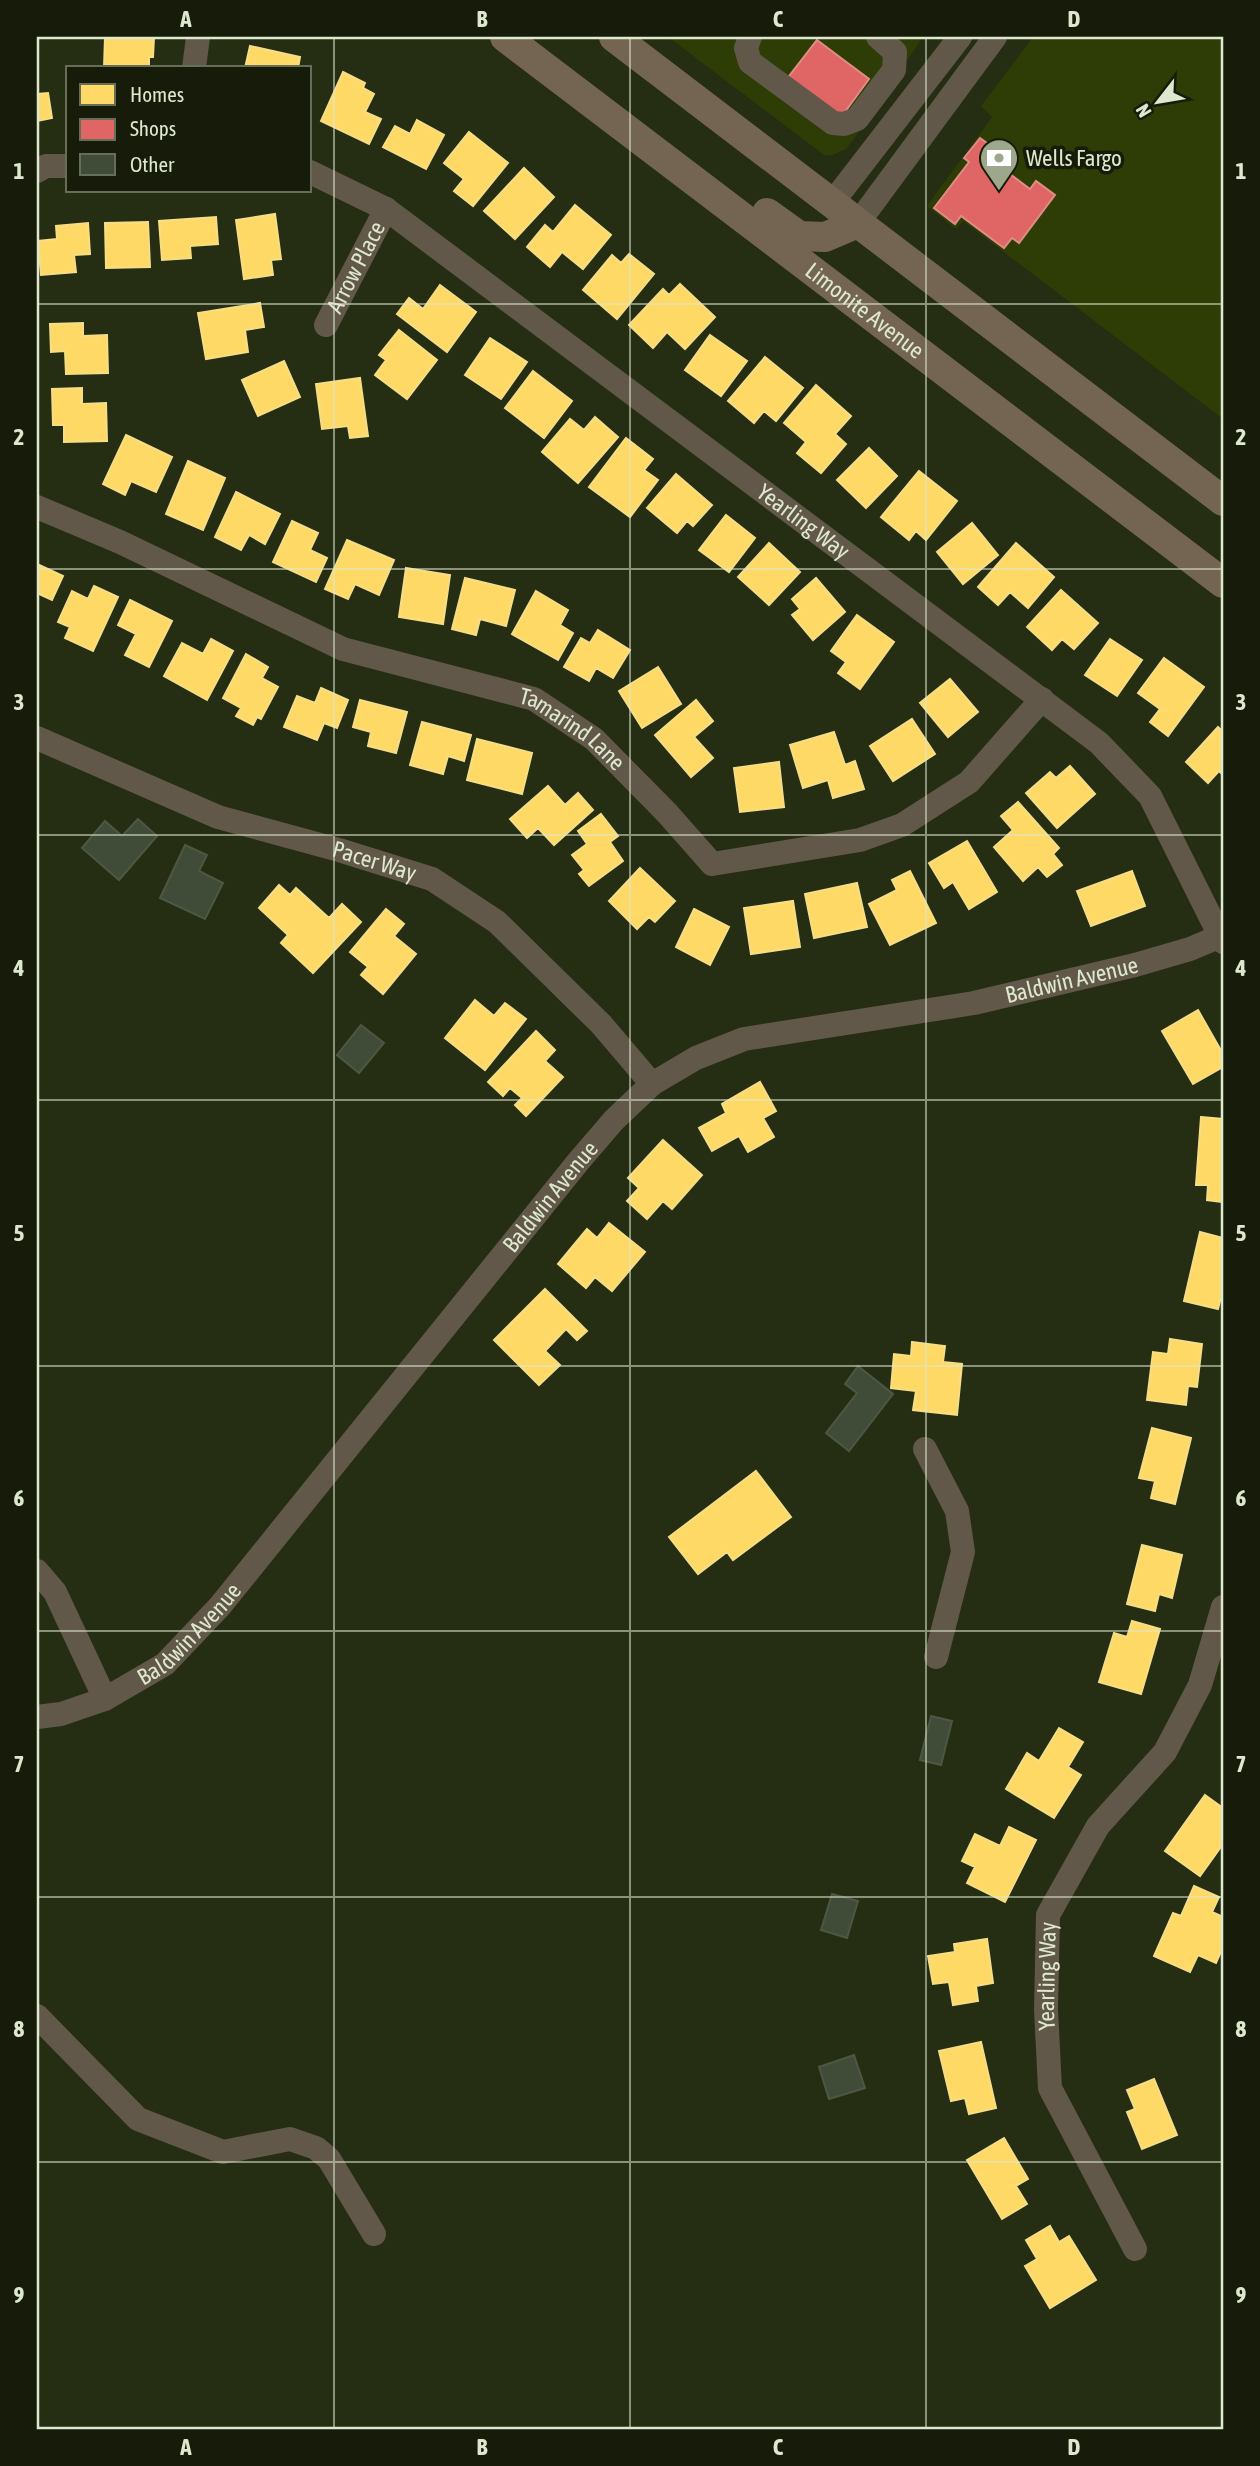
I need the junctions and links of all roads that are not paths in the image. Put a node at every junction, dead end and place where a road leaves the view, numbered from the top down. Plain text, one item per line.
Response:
1 (198, 37) edge
2 (505, 37) edge
3 (614, 37) edge
4 (750, 37) edge
5 (878, 37) edge
6 (960, 37) edge
7 (995, 37) edge
8 (194, 66) edge
9 (555, 75) junction
10 (66, 166) edge
11 (37, 171) edge
12 (312, 173) edge
13 (832, 203) junction
14 (386, 209) junction
15 (859, 223) junction
16 (326, 325) dead end
17 (1223, 501) edge
18 (37, 507) edge
19 (1223, 583) edge
20 (1042, 699) junction
21 (37, 738) edge
22 (1222, 938) edge
23 (652, 1084) junction
24 (925, 1449) dead end
25 (37, 1571) edge
26 (1223, 1607) edge
27 (936, 1657) dead end
28 (105, 1699) junction
29 (37, 1717) edge
30 (37, 2016) edge
31 (374, 2234) dead end
32 (1135, 2249) dead end

1 - 8 street
2 - 9 main road, Limonite Avenue
3 - 13 main road
4 - 5 street
6 - 13 street
7 - 15 street
9 - 15 main road
9 - 19 main road, Limonite Avenue
10 - 11 street
12 - 14 street, Yearling Way
13 - 15 main road
14 - 16 street, Arrow Place
14 - 20 street, Yearling Way
15 - 17 main road
18 - 20 street, Tamarind Lane
20 - 22 street, Yearling Way
21 - 23 street, Pacer Way
22 - 23 street, Baldwin Avenue
23 - 28 street, Baldwin Avenue
24 - 27 street
25 - 28 street
26 - 32 street, Yearling Way
28 - 29 street, Baldwin Avenue
30 - 31 street

